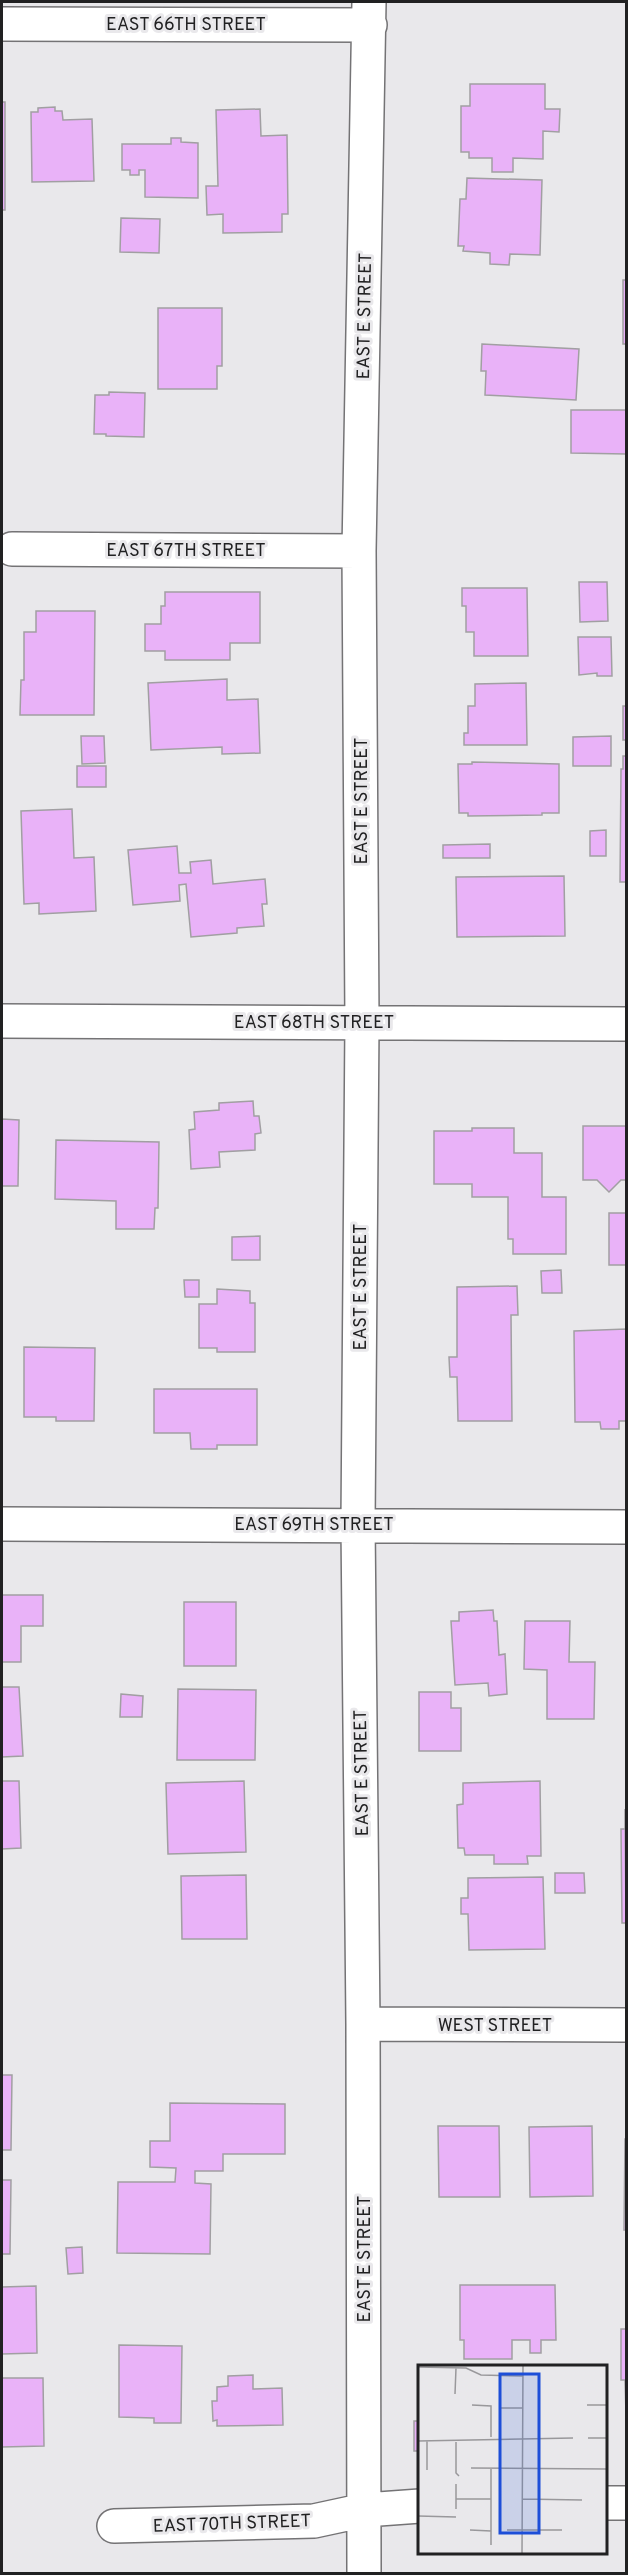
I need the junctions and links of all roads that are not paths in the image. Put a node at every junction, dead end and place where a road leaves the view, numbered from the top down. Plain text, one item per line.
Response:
1 (370, 13) edge
2 (2, 24) edge
3 (12, 549) dead end
4 (359, 551) junction
5 (2, 1021) edge
6 (362, 1022) junction
7 (627, 1024) edge
8 (2, 1524) edge
9 (358, 1524) junction
10 (627, 1527) edge
11 (363, 2024) junction
12 (627, 2025) edge
13 (607, 2503) edge
14 (627, 2503) edge
15 (418, 2506) edge
16 (364, 2510) junction
17 (114, 2526) dead end
18 (364, 2574) edge

1 - 2 street, EAST 66TH STREET
1 - 4 street, EAST E STREET
3 - 4 street, EAST 67TH STREET
4 - 6 street, EAST E STREET
5 - 6 street, EAST 68TH STREET
6 - 7 street, EAST 68TH STREET
6 - 9 street, EAST E STREET
8 - 9 street, EAST 69TH STREET
9 - 10 street, EAST 69TH STREET
9 - 11 street, EAST E STREET
11 - 12 street, WEST STREET
11 - 16 street, EAST E STREET
13 - 14 street
15 - 16 street, EAST 70TH STREET
16 - 17 street, EAST 70TH STREET
16 - 18 street, EAST E STREET

